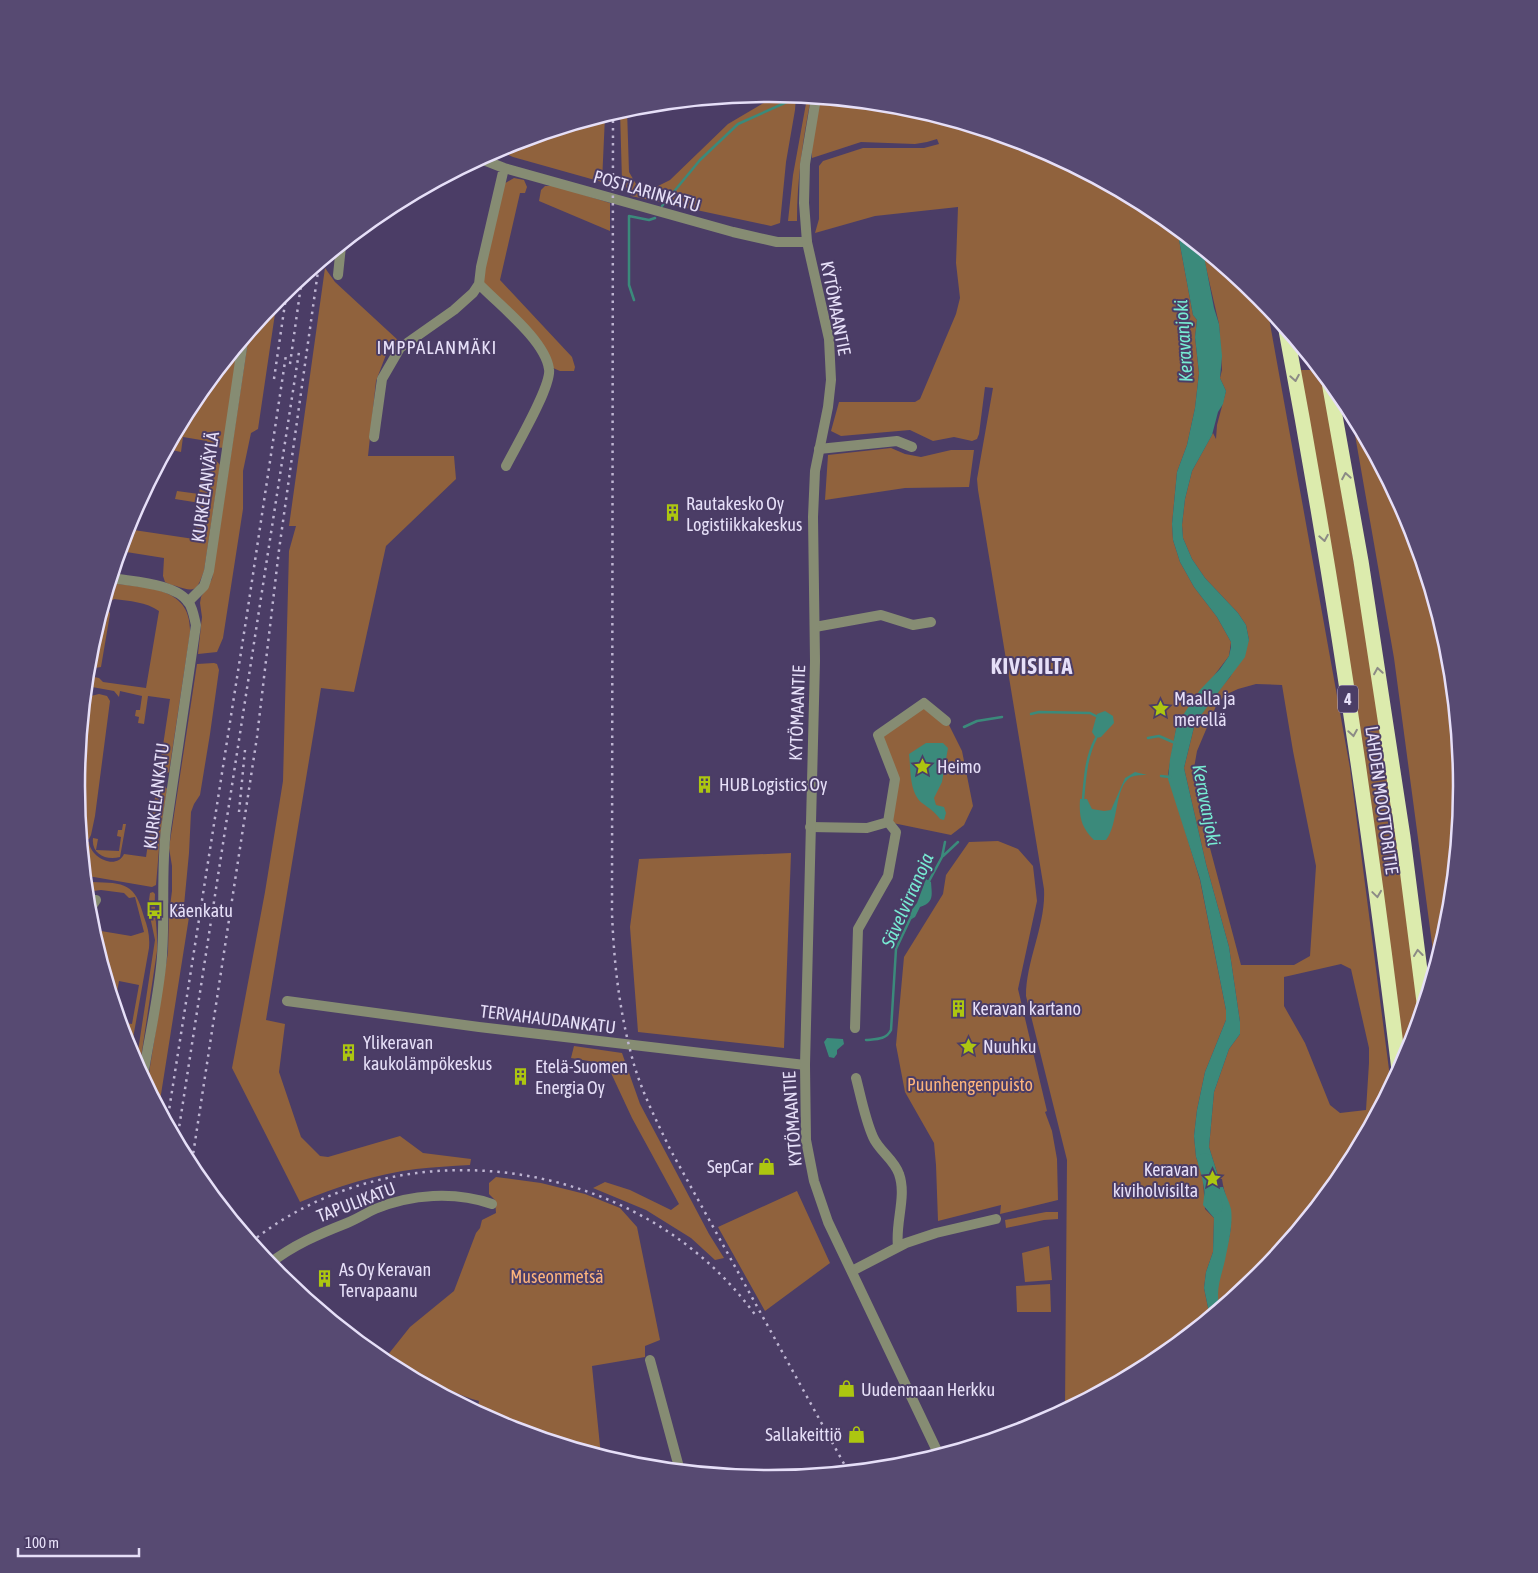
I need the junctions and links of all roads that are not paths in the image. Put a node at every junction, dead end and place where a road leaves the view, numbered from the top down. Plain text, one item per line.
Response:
1 (815, 104) edge
2 (490, 162) edge
3 (504, 168) junction
4 (807, 242) junction
5 (341, 254) edge
6 (338, 275) dead end
7 (479, 284) junction
8 (1288, 342) edge
9 (241, 352) edge
10 (1332, 397) edge
11 (374, 438) dead end
12 (912, 447) dead end
13 (819, 449) junction
14 (506, 466) dead end
15 (117, 579) edge
16 (188, 602) junction
17 (931, 622) dead end
18 (815, 627) junction
19 (946, 721) dead end
20 (888, 822) junction
21 (810, 827) junction
22 (1422, 989) edge
23 (287, 1001) dead end
24 (855, 1028) dead end
25 (1397, 1056) edge
26 (145, 1065) edge
27 (805, 1065) junction
28 (856, 1078) dead end
29 (492, 1204) dead end
30 (996, 1219) dead end
31 (898, 1246) junction
32 (275, 1259) edge
33 (852, 1271) junction
34 (650, 1360) dead end
35 (936, 1449) edge
36 (679, 1465) edge

1 - 4 street, KYTÖMAANTIE
2 - 3 street, POSTLARINKATU
3 - 4 street, POSTLARINKATU
3 - 7 street
4 - 13 street, KYTÖMAANTIE
5 - 6 street
7 - 11 street
7 - 14 street
8 -> 25 highway, LAHDEN MOOTTORITIE / 4
9 - 16 street, KURKELANVÄYLÄ
22 -> 10 highway, LAHDEN MOOTTORITIE / 4
12 - 13 street
13 - 18 street, KYTÖMAANTIE
15 - 16 street
16 - 26 street, KURKELANKATU
17 - 18 street
18 - 21 street, KYTÖMAANTIE
19 - 20 street
20 - 21 street
20 - 24 street
21 - 27 street, KYTÖMAANTIE
23 - 27 street, TERVAHAUDANKATU
27 - 33 street, KYTÖMAANTIE
28 - 31 street
29 - 32 street, TAPULIKATU
30 - 31 street
31 - 33 street
33 - 35 street, KYTÖMAANTIE
34 - 36 street

